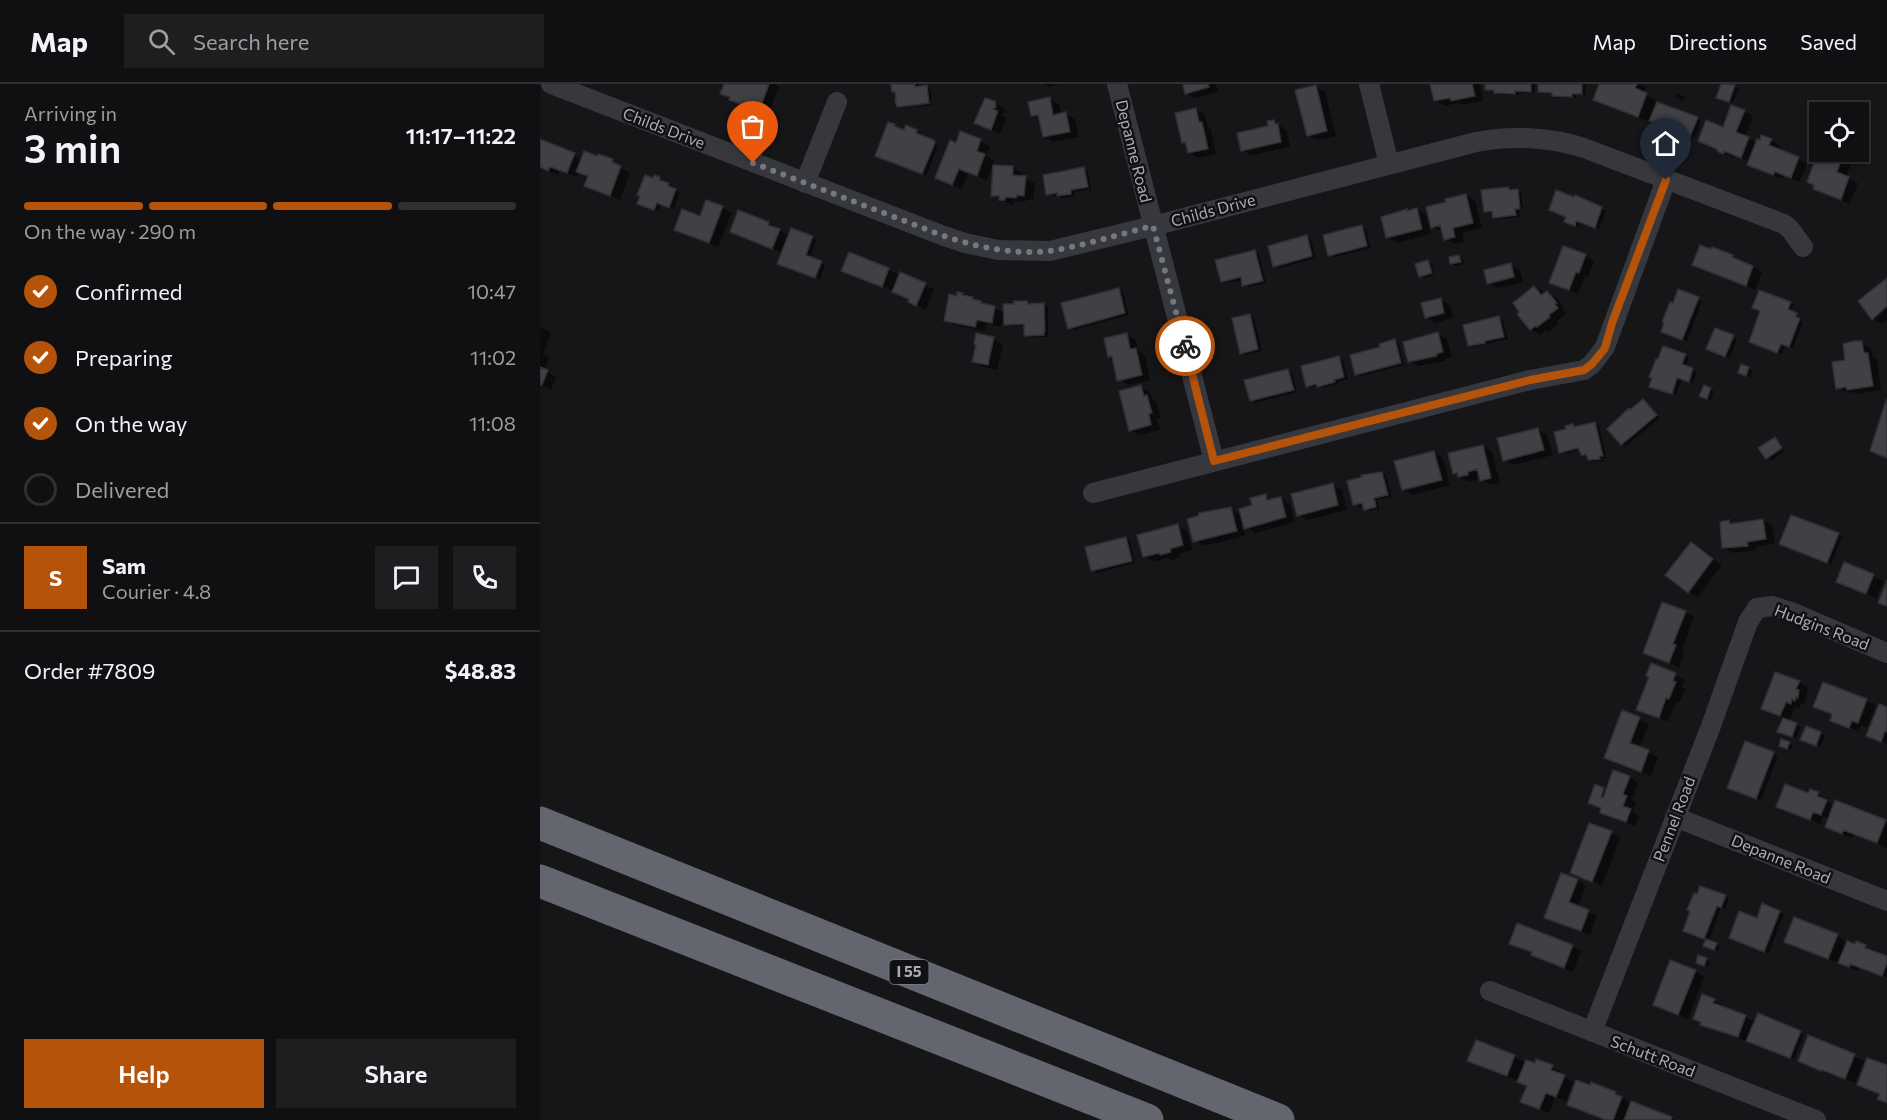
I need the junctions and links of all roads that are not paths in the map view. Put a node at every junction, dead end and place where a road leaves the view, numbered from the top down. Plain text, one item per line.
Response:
1 (551, 84) edge
2 (1117, 84) edge
3 (1369, 84) edge
4 (837, 102) dead end
5 (1389, 164) junction
6 (1666, 180) junction
7 (805, 183) junction
8 (1153, 226) junction
9 (1803, 247) dead end
10 (1214, 461) junction
11 (1093, 493) dead end
12 (1756, 608) joint
13 (1887, 653) edge
14 (1675, 817) junction
15 (540, 823) edge
16 (540, 881) edge
17 (1887, 901) edge
18 (1490, 991) dead end
19 (1592, 1032) junction
20 (1147, 1120) edge
21 (1278, 1120) edge
22 (1816, 1120) edge

1 - 7 street, Childs Drive
2 - 8 street, Depanne Road
3 - 5 street
4 - 7 street
5 - 6 street, Childs Drive
5 - 8 street, Childs Drive
6 - 9 street, Childs Drive
6 - 10 street
7 - 8 street, Childs Drive
8 - 10 street, Depanne Road
10 - 11 street
12 - 13 street, Hudgins Road
12 - 14 street, Pennel Road
14 - 17 street, Depanne Road
14 - 19 street, Pennel Road
15 - 21 highway, I 55
16 - 20 highway
18 - 19 street, Schutt Road
19 - 22 street, Schutt Road

